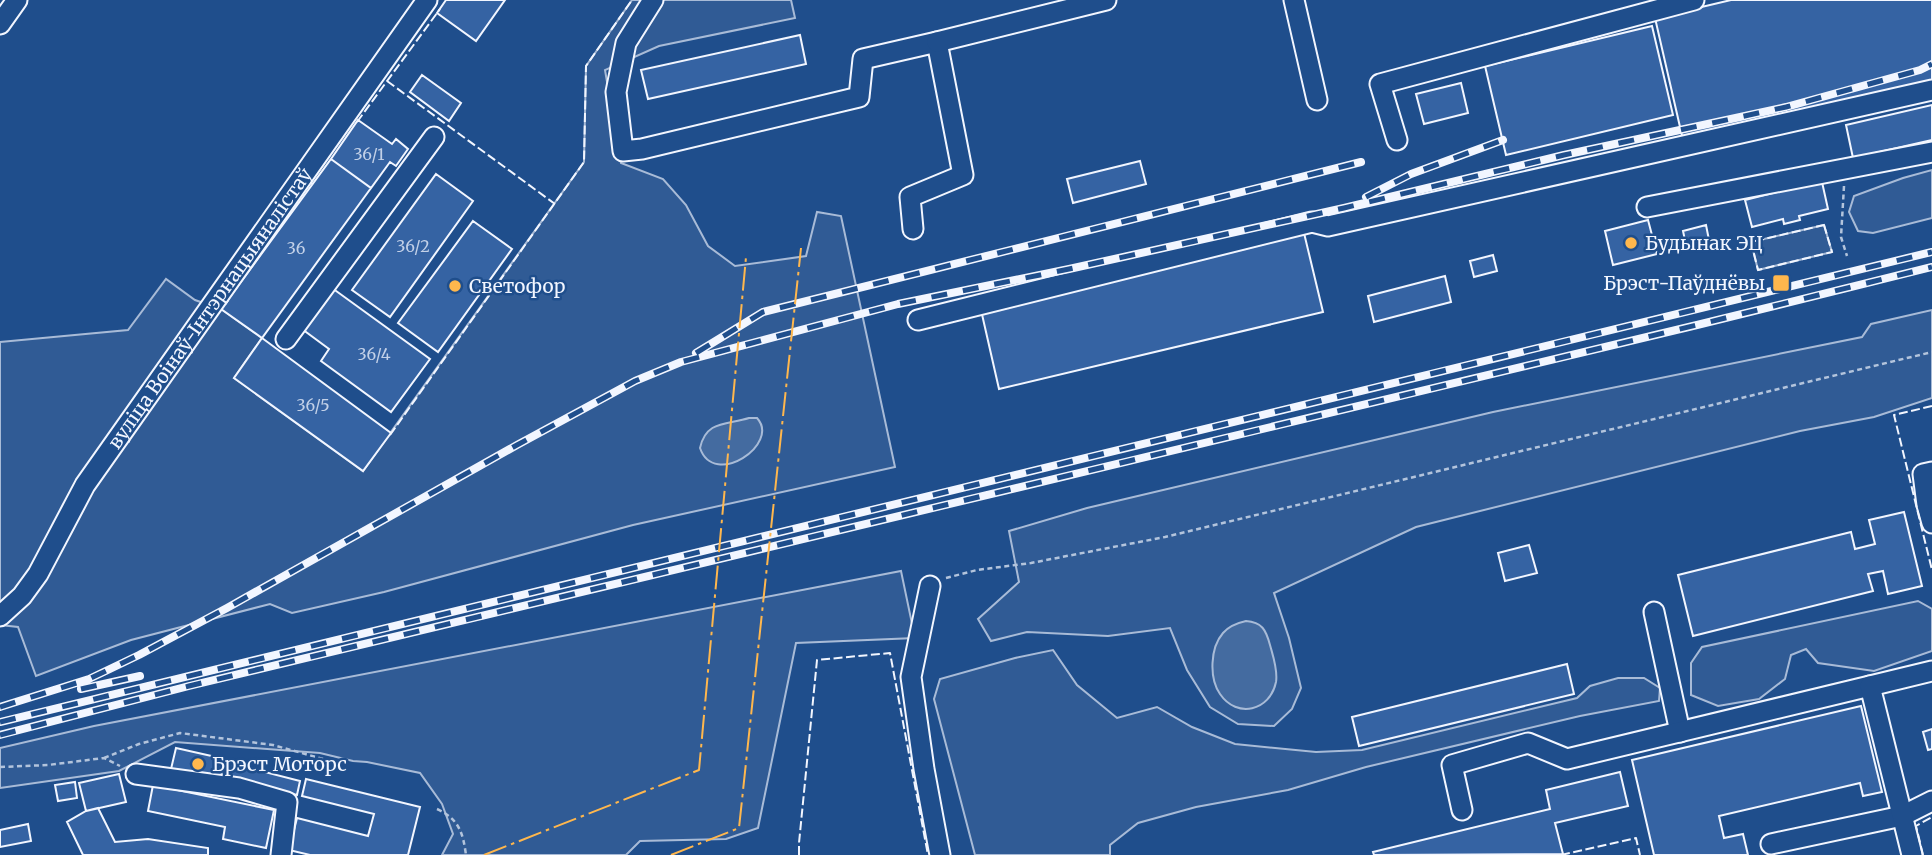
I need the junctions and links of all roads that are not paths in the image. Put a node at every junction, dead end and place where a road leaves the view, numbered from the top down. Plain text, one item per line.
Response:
1 (17, 0) edge
2 (427, 0) edge
3 (653, 0) edge
4 (1106, 0) edge
5 (1294, 0) edge
6 (1694, 0) edge
7 (0, 24) edge
8 (937, 42) junction
9 (1932, 90) edge
10 (1317, 100) dead end
11 (434, 137) dead end
12 (1397, 141) dead end
13 (1932, 152) edge
14 (1647, 207) dead end
15 (913, 229) dead end
16 (918, 320) dead end
17 (286, 339) dead end
18 (1932, 472) edge
19 (1932, 523) edge
20 (930, 586) road end
21 (1654, 612) dead end
22 (0, 616) edge
23 (1932, 671) edge
24 (1871, 687) junction
25 (1680, 732) junction
26 (136, 774) road end
27 (1932, 801) edge
28 (1462, 810) dead end
29 (1902, 816) junction
30 (1772, 844) dead end
31 (281, 855) edge
32 (940, 855) edge
33 (1912, 855) edge

1 - 7 street
2 - 22 street, вуліца Воінаў-Інтэрнацыяналістаў
3 - 8 street
4 - 8 street
5 - 10 street
6 - 12 street
8 - 15 street
9 - 16 street
11 - 17 street
13 - 14 street
18 - 19 street
20 - 32 street
21 - 25 street
23 - 24 street
24 - 25 street
24 - 29 street
25 - 28 street
26 - 31 street
27 - 29 street
29 - 30 street
29 - 33 street

